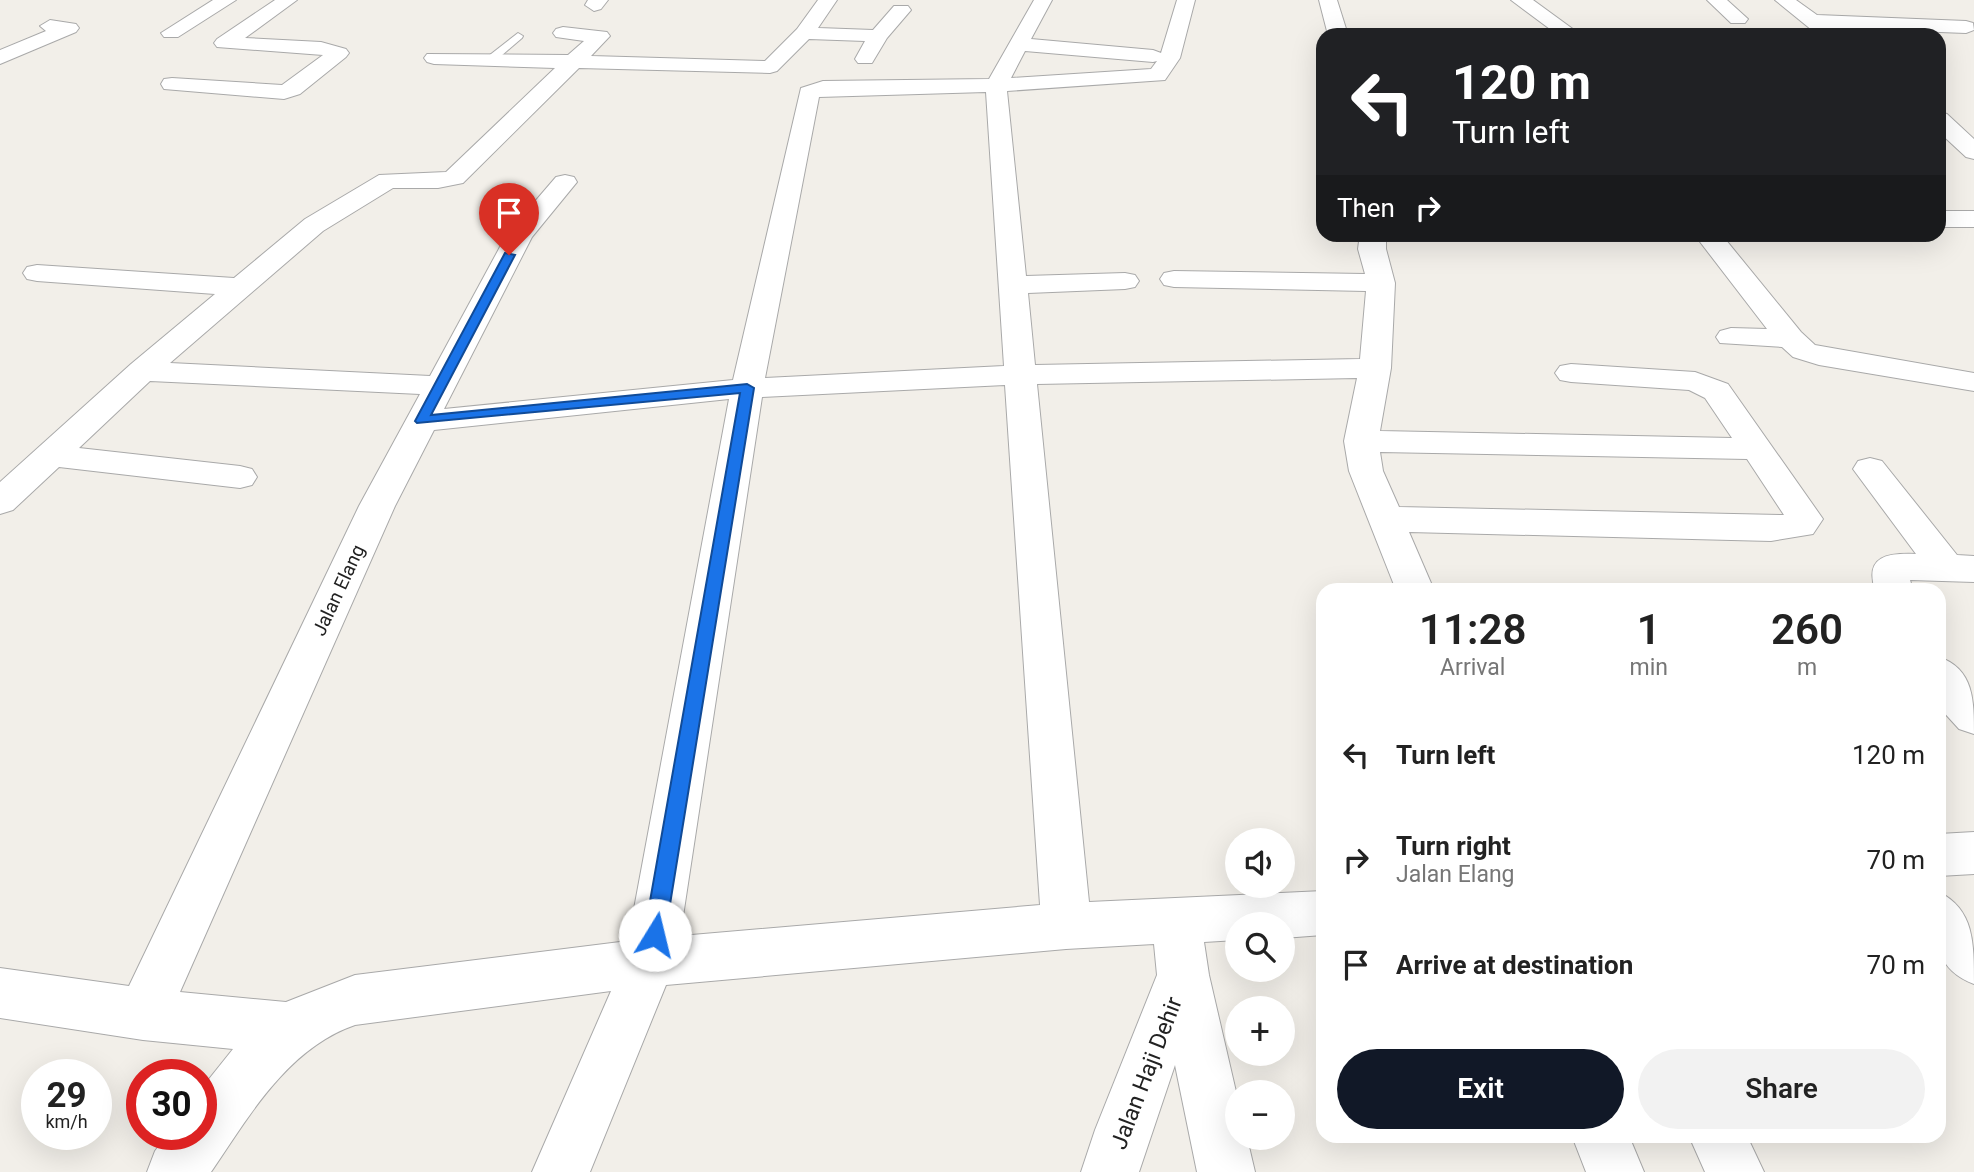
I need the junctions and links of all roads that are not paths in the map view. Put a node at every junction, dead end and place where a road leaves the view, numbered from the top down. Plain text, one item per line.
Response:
1 (227, 0) edge
2 (288, 0) edge
3 (828, 0) edge
4 (1043, 0) edge
5 (1186, 0) edge
6 (1328, 0) edge
7 (1520, 0) edge
8 (1716, 0) edge
9 (1784, 0) edge
10 (1933, 7) dead end
11 (901, 10) dead end
12 (1738, 19) dead end
13 (1815, 21) junction
14 (50, 26) dead end
15 (1336, 28) edge
16 (1561, 28) edge
17 (1823, 28) edge
18 (1936, 28) edge
19 (1946, 29) edge
20 (1970, 30) edge
21 (171, 33) dead end
22 (563, 33) dead end
23 (804, 33) junction
24 (518, 36) dead end
25 (878, 36) junction
26 (1019, 44) junction
27 (0, 58) edge
28 (434, 58) dead end
29 (1170, 58) junction
30 (490, 60) junction
31 (575, 62) junction
32 (862, 63) dead end
33 (172, 84) dead end
34 (996, 85) junction
35 (1946, 112) edge
36 (1962, 113) dead end
37 (1946, 126) edge
38 (1974, 152) edge
39 (565, 182) dead end
40 (1946, 219) edge
41 (1974, 219) edge
42 (1372, 242) edge
43 (1713, 242) edge
44 (37, 273) dead end
45 (1174, 279) dead end
46 (1125, 281) dead end
47 (1381, 283) junction
48 (1013, 285) junction
49 (240, 287) junction
50 (1731, 337) dead end
51 (1790, 338) junction
52 (1375, 368) junction
53 (142, 371) junction
54 (1571, 373) dead end
55 (1021, 375) junction
56 (1974, 382) edge
57 (440, 386) junction
58 (747, 388) junction
59 (422, 421) junction
60 (1361, 441) junction
61 (1759, 449) junction
62 (50, 455) junction
63 (1870, 469) dead end
64 (240, 477) dead end
65 (0, 502) edge
66 (1387, 519) junction
67 (1960, 568) edge
68 (1412, 583) edge
69 (1892, 583) edge
70 (1946, 682) edge
71 (1974, 717) edge
72 (1974, 853) edge
73 (1946, 855) edge
74 (1316, 913) edge
75 (1176, 922) junction
76 (1946, 924) edge
77 (1066, 926) junction
78 (1974, 960) edge
79 (650, 962) junction
80 (1183, 975) junction
81 (0, 993) edge
82 (143, 1014) junction
83 (292, 1029) junction
84 (1603, 1143) edge
85 (1720, 1143) edge
86 (176, 1172) edge
87 (561, 1172) edge
88 (1110, 1172) edge
89 (1226, 1172) edge
90 (1615, 1172) edge
91 (1735, 1172) edge

1 - 21 street
2 - 33 street
3 - 23 street
4 - 26 street
5 - 29 street
6 - 15 street
7 - 16 street
8 - 12 street
9 - 13 street
10 - 20 street
11 - 25 street
13 - 17 street
13 - 18 street
14 - 27 street
19 - 20 street
22 - 31 street
23 - 25 street
23 - 31 street
24 - 30 lane
25 - 32 street
26 - 29 street
26 - 34 street
28 - 30 street
29 - 34 street
30 - 31 street
31 - 49 street
34 - 48 street
34 - 58 street
35 - 36 street
37 - 38 street
39 - 57 street, Jalan Elang
40 - 41 street
42 - 47 street
43 - 51 street
44 - 49 street
45 - 47 street
46 - 48 street
47 - 52 street
48 - 55 street
49 - 53 street
50 - 51 street
51 - 56 street
52 - 55 street
52 - 60 street
53 - 57 street
53 - 62 street
54 - 61 street
55 - 58 street
55 - 77 street
57 - 59 street, Jalan Elang
58 - 59 street
58 - 79 street
59 - 82 street, Jalan Elang
60 - 61 street
60 - 66 street
61 - 66 street
62 - 64 street
62 - 65 street
63 - 67 street
66 - 68 street
67 - 69 street
70 - 71 street
72 - 73 street
74 - 75 street
75 - 77 street
75 - 80 street
76 - 78 street
77 - 79 street
79 - 83 street
79 - 87 street
80 - 88 street, Jalan Haji Dehir
80 - 89 street
81 - 82 street
82 - 83 street
83 - 86 street
84 - 90 street
85 - 91 street

